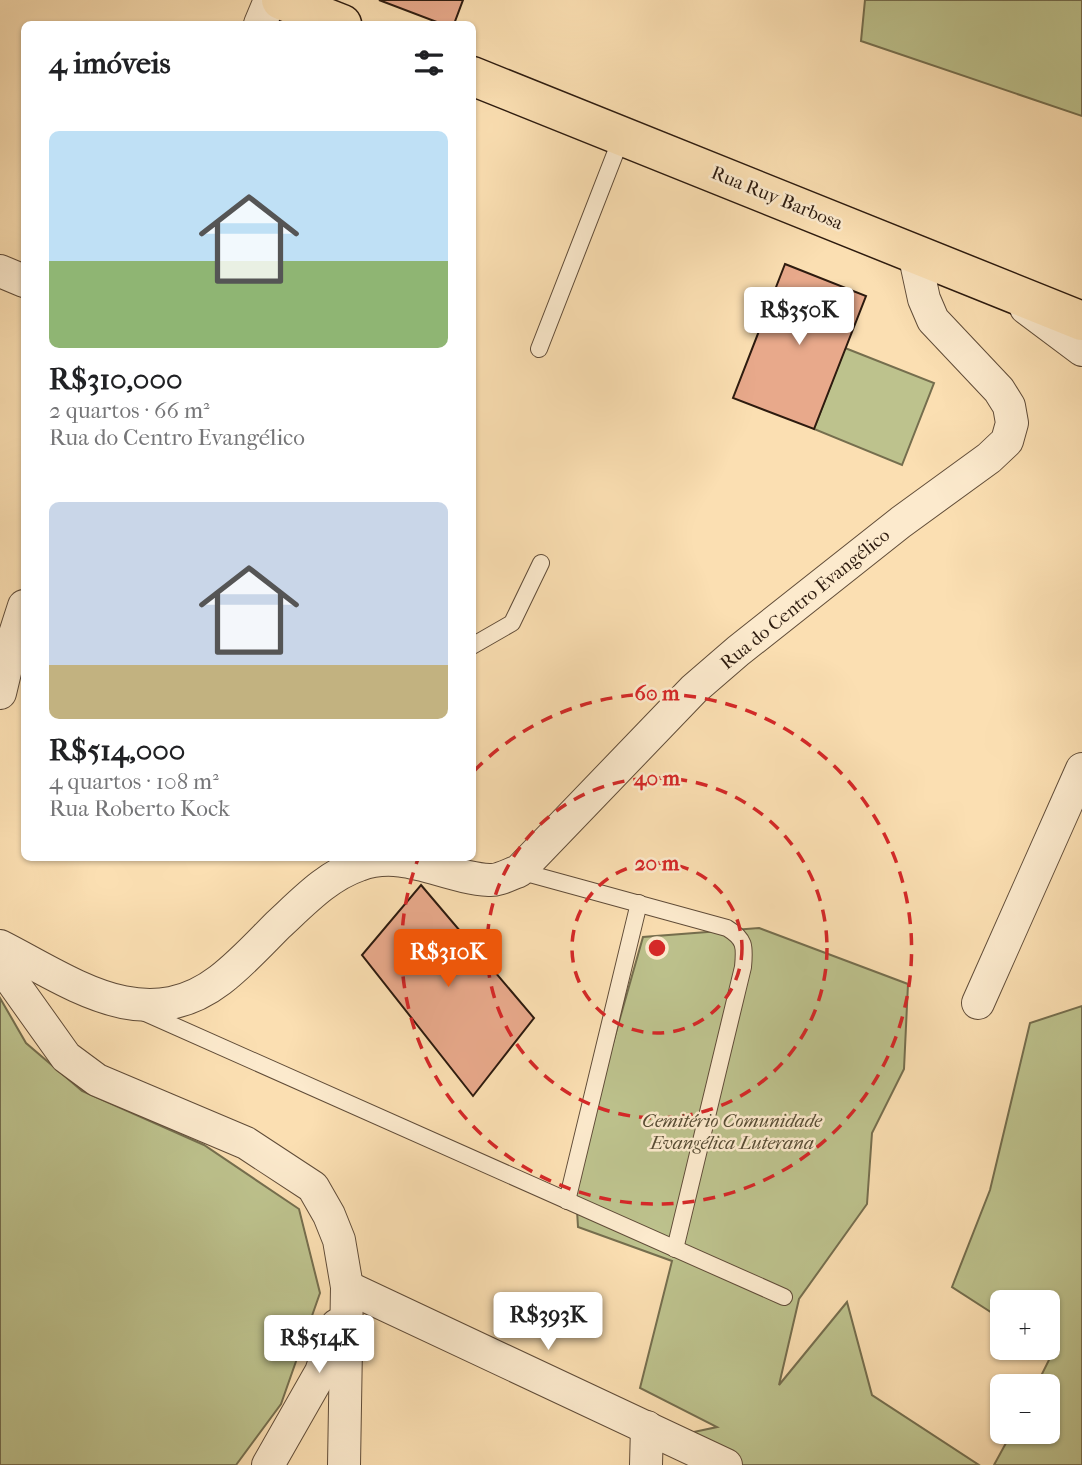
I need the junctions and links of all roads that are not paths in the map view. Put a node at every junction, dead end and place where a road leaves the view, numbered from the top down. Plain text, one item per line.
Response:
1 (270, 0) edge
2 (281, 0) edge
3 (261, 21) edge
4 (334, 21) edge
5 (476, 78) edge
6 (622, 136) junction
7 (914, 253) junction
8 (0, 271) edge
9 (21, 280) edge
10 (997, 286) junction
11 (1082, 321) edge
12 (539, 349) dead end
13 (1082, 350) edge
14 (541, 563) dead end
15 (21, 615) edge
16 (12, 643) edge
17 (476, 644) edge
18 (0, 693) edge
19 (1082, 768) edge
20 (374, 861) edge
21 (401, 861) edge
22 (519, 871) junction
23 (639, 904) junction
24 (0, 946) edge
25 (0, 953) edge
26 (978, 1003) dead end
27 (125, 1004) junction
28 (567, 1200) junction
29 (675, 1249) junction
30 (347, 1287) junction
31 (784, 1297) dead end
32 (647, 1427) junction
33 (268, 1465) edge
34 (344, 1465) edge
35 (646, 1465) edge
36 (726, 1465) edge

1 - 3 street
2 - 4 main road
5 - 6 main road, Rua Ruy Barbosa
6 - 7 main road, Rua Ruy Barbosa
6 - 12 lane
7 - 10 main road, Rua Ruy Barbosa
7 - 22 street, Rua do Centro Evangélico
8 - 9 street
10 - 11 main road, Rua Ruy Barbosa
10 - 13 street
14 - 17 lane
15 - 16 street
16 - 18 street
19 - 26 street
20 - 27 street
21 - 22 street
22 - 23 lane
23 - 28 lane
23 - 29 lane
24 - 27 street
25 - 30 street
27 - 28 lane
28 - 29 lane
29 - 31 lane
30 - 32 street
30 - 33 street
30 - 34 street
32 - 35 street
32 - 36 street

